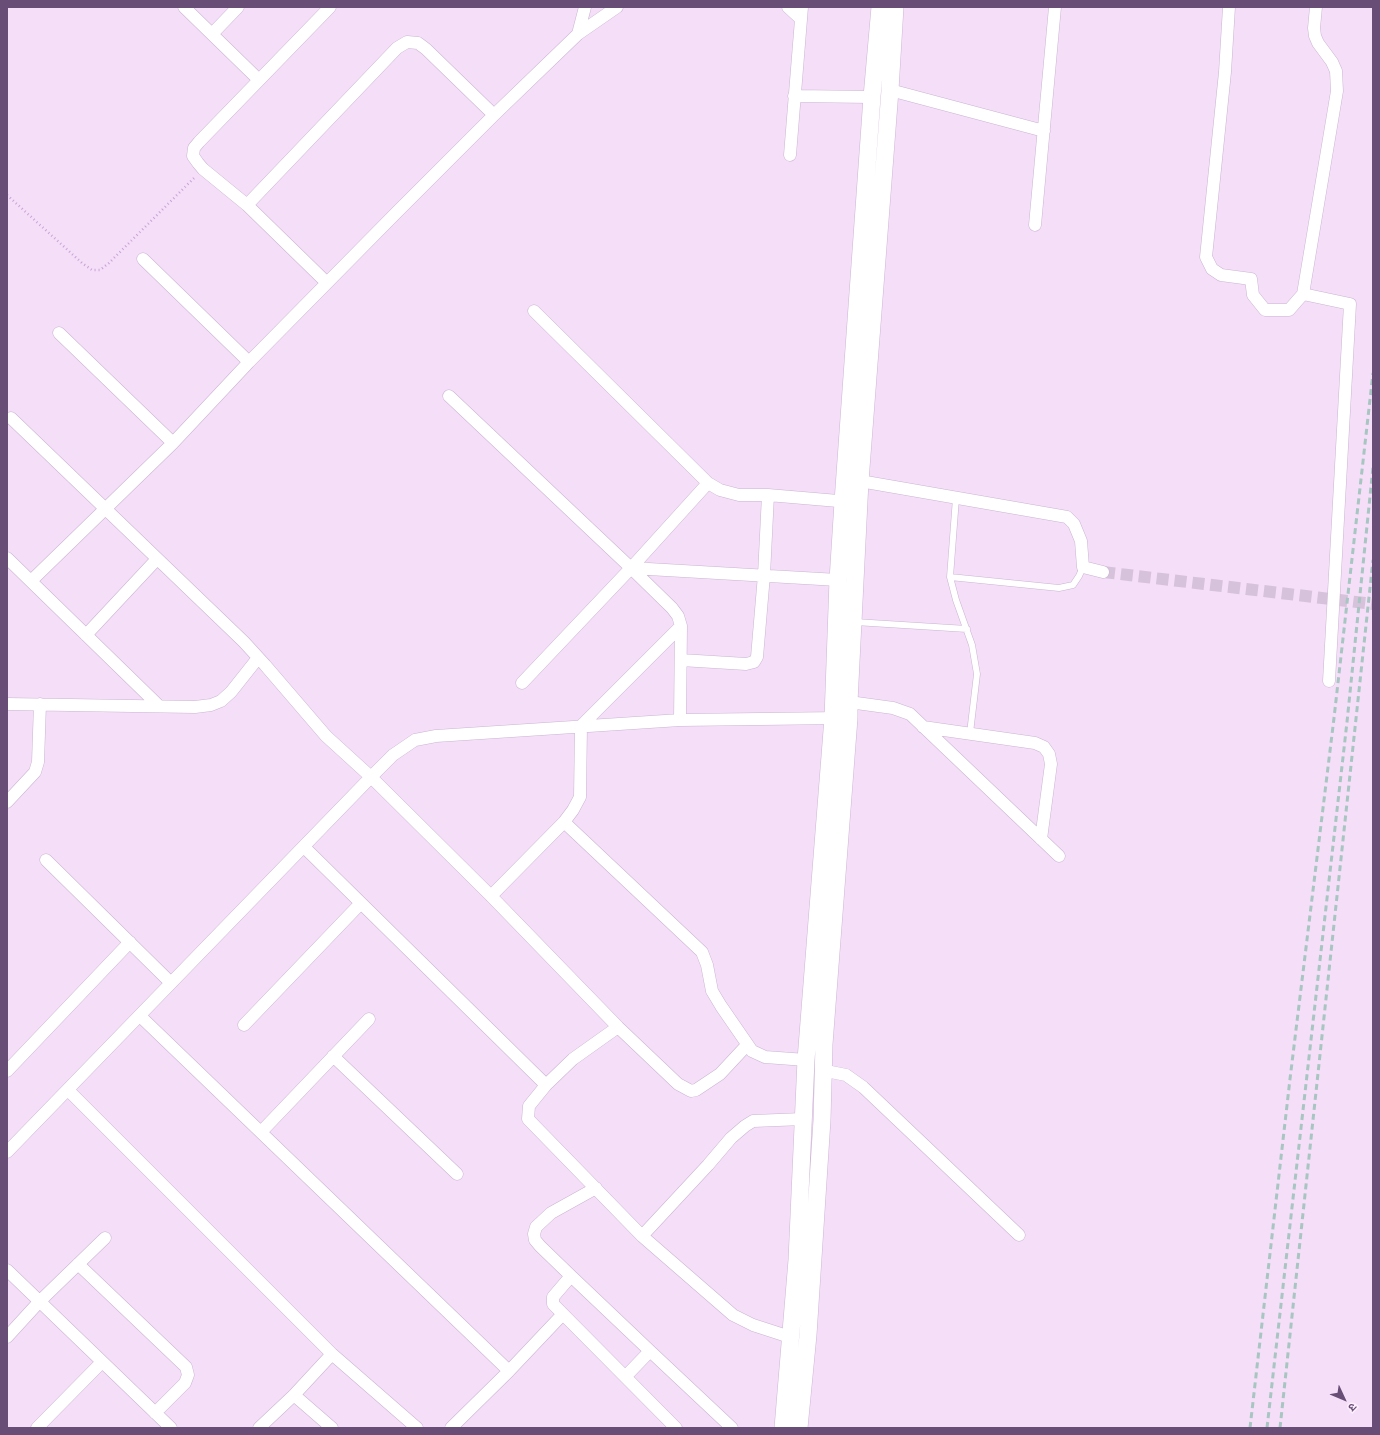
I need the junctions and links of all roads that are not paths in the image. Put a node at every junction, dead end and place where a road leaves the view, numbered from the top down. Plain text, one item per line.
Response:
1 (184, 7) edge
2 (238, 7) edge
3 (330, 7) edge
4 (585, 7) edge
5 (617, 7) edge
6 (788, 7) edge
7 (880, 7) edge
8 (895, 7) edge
9 (1055, 7) edge
10 (1229, 7) edge
11 (1316, 7) edge
12 (801, 13) edge
13 (212, 34) junction
14 (578, 34) junction
15 (259, 80) junction
16 (890, 90) junction
17 (794, 96) junction
18 (872, 97) junction
19 (494, 115) junction
20 (1044, 131) junction
21 (790, 155) dead end
22 (247, 205) junction
23 (1035, 225) dead end
24 (144, 259) dead end
25 (327, 283) junction
26 (1303, 294) junction
27 (534, 311) dead end
28 (59, 333) dead end
29 (249, 362) junction
30 (449, 396) dead end
31 (11, 418) dead end
32 (173, 443) junction
33 (860, 482) junction
34 (708, 483) junction
35 (768, 495) junction
36 (956, 498) junction
37 (851, 502) junction
38 (106, 509) junction
39 (7, 558) edge
40 (157, 559) junction
41 (1083, 567) junction
42 (631, 568) junction
43 (1103, 572) tunnel mouth
44 (764, 575) junction
45 (950, 577) junction
46 (838, 580) junction
47 (31, 582) junction
48 (853, 622) junction
49 (681, 626) junction
50 (967, 629) junction
51 (86, 635) junction
52 (258, 658) junction
53 (681, 660) junction
54 (1329, 681) dead end
55 (522, 683) dead end
56 (10, 702) edge
57 (40, 704) junction
58 (158, 706) junction
59 (844, 713) junction
60 (680, 720) junction
61 (581, 726) junction
62 (923, 727) junction
63 (970, 733) junction
64 (371, 777) junction
65 (7, 802) edge
66 (564, 822) junction
67 (1041, 839) junction
68 (304, 846) junction
69 (1059, 856) dead end
70 (46, 860) dead end
71 (491, 896) junction
72 (361, 903) junction
73 (130, 942) junction
74 (171, 983) junction
75 (140, 1016) junction
76 (369, 1019) dead end
77 (244, 1025) dead end
78 (618, 1027) junction
79 (748, 1045) junction
80 (333, 1056) junction
81 (806, 1060) junction
82 (7, 1071) edge
83 (823, 1072) junction
84 (546, 1085) junction
85 (68, 1090) junction
86 (803, 1119) junction
87 (261, 1132) junction
88 (7, 1152) edge
89 (458, 1174) dead end
90 (596, 1188) junction
91 (1020, 1235) dead end
92 (642, 1236) junction
93 (105, 1238) dead end
94 (78, 1264) junction
95 (7, 1270) edge
96 (571, 1276) junction
97 (40, 1302) junction
98 (562, 1314) junction
99 (7, 1337) edge
100 (790, 1337) junction
101 (650, 1351) junction
102 (332, 1354) junction
103 (102, 1362) junction
104 (509, 1370) junction
105 (626, 1376) junction
106 (294, 1395) junction
107 (155, 1413) junction
108 (168, 1427) edge
109 (37, 1428) edge
110 (259, 1428) edge
111 (332, 1428) edge
112 (417, 1428) edge
113 (450, 1428) edge
114 (676, 1428) edge
115 (732, 1428) edge
116 (783, 1428) edge
117 (799, 1428) edge

1 - 13 street
2 - 13 street
3 - 15 street
4 - 14 street
5 - 14 street
6 - 12 street
7 - 18 street
8 - 16 street
9 - 20 street
10 - 26 street
11 - 26 street
12 - 17 street
13 - 15 street
14 - 19 street
15 - 22 street
16 - 20 street
16 - 33 street
17 - 18 street
17 - 21 street
18 - 37 street
19 - 22 street
19 - 25 street
20 - 23 street
22 - 25 street
24 - 29 street
25 - 29 street
26 - 54 street
27 - 34 street
28 - 32 street
29 - 32 street
30 - 42 street
31 - 38 street
32 - 38 street
33 - 36 street
33 - 37 street
34 - 35 street
34 - 42 street
35 - 37 street
35 - 44 street
36 - 41 street
36 - 45 lane
37 - 46 street
37 - 48 street
38 - 40 street
38 - 47 street
39 - 47 street
40 - 51 street
40 - 52 street
41 - 43 street
41 - 45 lane
42 - 44 street
42 - 49 street
42 - 55 street
44 - 46 street
44 - 53 street
45 - 50 lane
46 - 59 street
47 - 51 street
48 - 50 lane
48 - 59 street
49 - 53 street
49 - 61 street
50 - 63 lane
51 - 58 street
52 - 58 street
52 - 64 street
53 - 60 street
56 - 57 street
57 - 58 street
57 - 65 street
59 - 60 street
59 - 62 street
59 - 81 street
59 - 83 street
60 - 61 street
61 - 64 street
61 - 66 street
62 - 63 street
62 - 67 street
63 - 67 street
64 - 68 street
64 - 71 street
66 - 71 street
66 - 79 street
67 - 69 street
68 - 72 street
68 - 74 street
70 - 73 street
71 - 78 street
72 - 77 street
72 - 84 street
73 - 74 street
73 - 82 street
74 - 75 street
75 - 85 street
75 - 87 street
76 - 80 street
78 - 79 street
78 - 84 street
79 - 81 street
80 - 87 street
80 - 89 street
81 - 86 street
83 - 91 street
83 - 117 street
84 - 90 street
85 - 88 street
85 - 102 street
86 - 92 street
86 - 100 street
87 - 104 street
90 - 92 street
90 - 96 street
92 - 100 street
93 - 94 street
94 - 97 street
94 - 107 street
95 - 97 street
96 - 98 street
96 - 101 street
97 - 99 street
97 - 103 street
98 - 104 street
98 - 105 street
100 - 116 street
101 - 105 street
101 - 115 street
102 - 106 street
102 - 112 street
103 - 107 street
103 - 109 street
104 - 113 street
105 - 114 street
106 - 110 street
106 - 111 street
107 - 108 street

